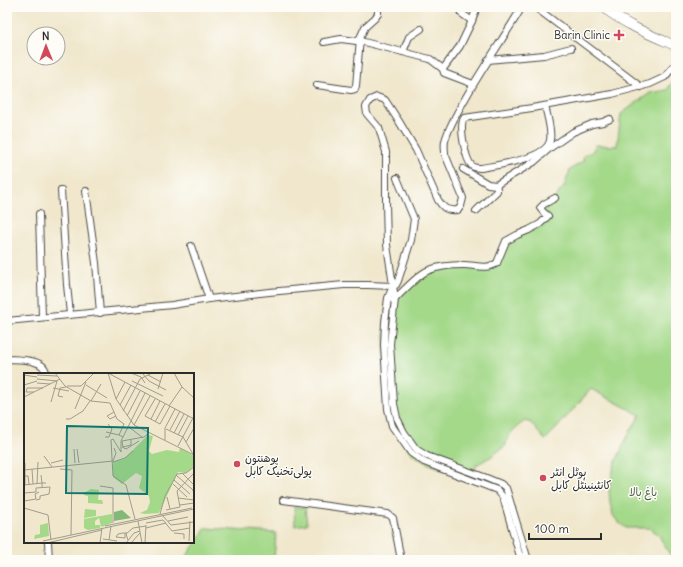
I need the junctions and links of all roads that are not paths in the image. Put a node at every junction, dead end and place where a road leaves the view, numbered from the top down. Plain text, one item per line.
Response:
1 (378, 7) edge
2 (476, 7) edge
3 (522, 7) edge
4 (535, 7) edge
5 (603, 7) edge
6 (461, 13) dead end
7 (472, 21) junction
8 (421, 29) dead end
9 (324, 42) dead end
10 (360, 42) junction
11 (676, 46) edge
12 (571, 48) dead end
13 (403, 52) junction
14 (488, 60) junction
15 (676, 63) edge
16 (443, 69) junction
17 (473, 84) junction
18 (317, 85) dead end
19 (641, 87) junction
20 (545, 106) junction
21 (610, 119) dead end
22 (463, 169) dead end
23 (396, 178) dead end
24 (496, 185) junction
25 (60, 190) dead end
26 (86, 191) dead end
27 (555, 198) dead end
28 (476, 212) dead end
29 (39, 214) dead end
30 (191, 246) dead end
31 (393, 286) junction
32 (209, 299) junction
33 (395, 299) junction
34 (387, 303) junction
35 (100, 313) junction
36 (70, 314) junction
37 (42, 317) junction
38 (7, 321) edge
39 (7, 359) edge
40 (46, 373) edge
41 (484, 477) junction
42 (482, 484) junction
43 (283, 500) dead end
44 (519, 539) junction
45 (48, 543) edge
46 (49, 560) edge
47 (401, 560) edge
48 (521, 560) edge
49 (528, 560) edge

1 - 10 street
2 - 7 street
3 - 14 street
4 - 19 street
5 - 11 main road
6 - 7 street
7 - 16 street
8 - 13 street
9 - 10 street
10 - 13 street
10 - 18 street
12 - 14 street
13 - 16 street
14 - 17 street
15 - 19 street
16 - 17 street
17 - 31 street
19 - 20 street
20 - 20 street
21 - 24 street
22 - 24 street
23 - 31 street
24 - 28 street
25 - 36 street
26 - 35 street
27 - 33 street
29 - 37 street
30 - 32 street
31 - 32 street
31 - 33 street
31 - 34 street
32 - 35 street
33 - 34 street
33 - 41 street
34 - 42 street
35 - 36 street
36 - 37 street
37 - 38 street
39 - 40 street
41 - 42 street
41 - 44 street
42 - 44 street
43 - 47 street
44 - 48 street
44 - 49 street
45 - 46 street

